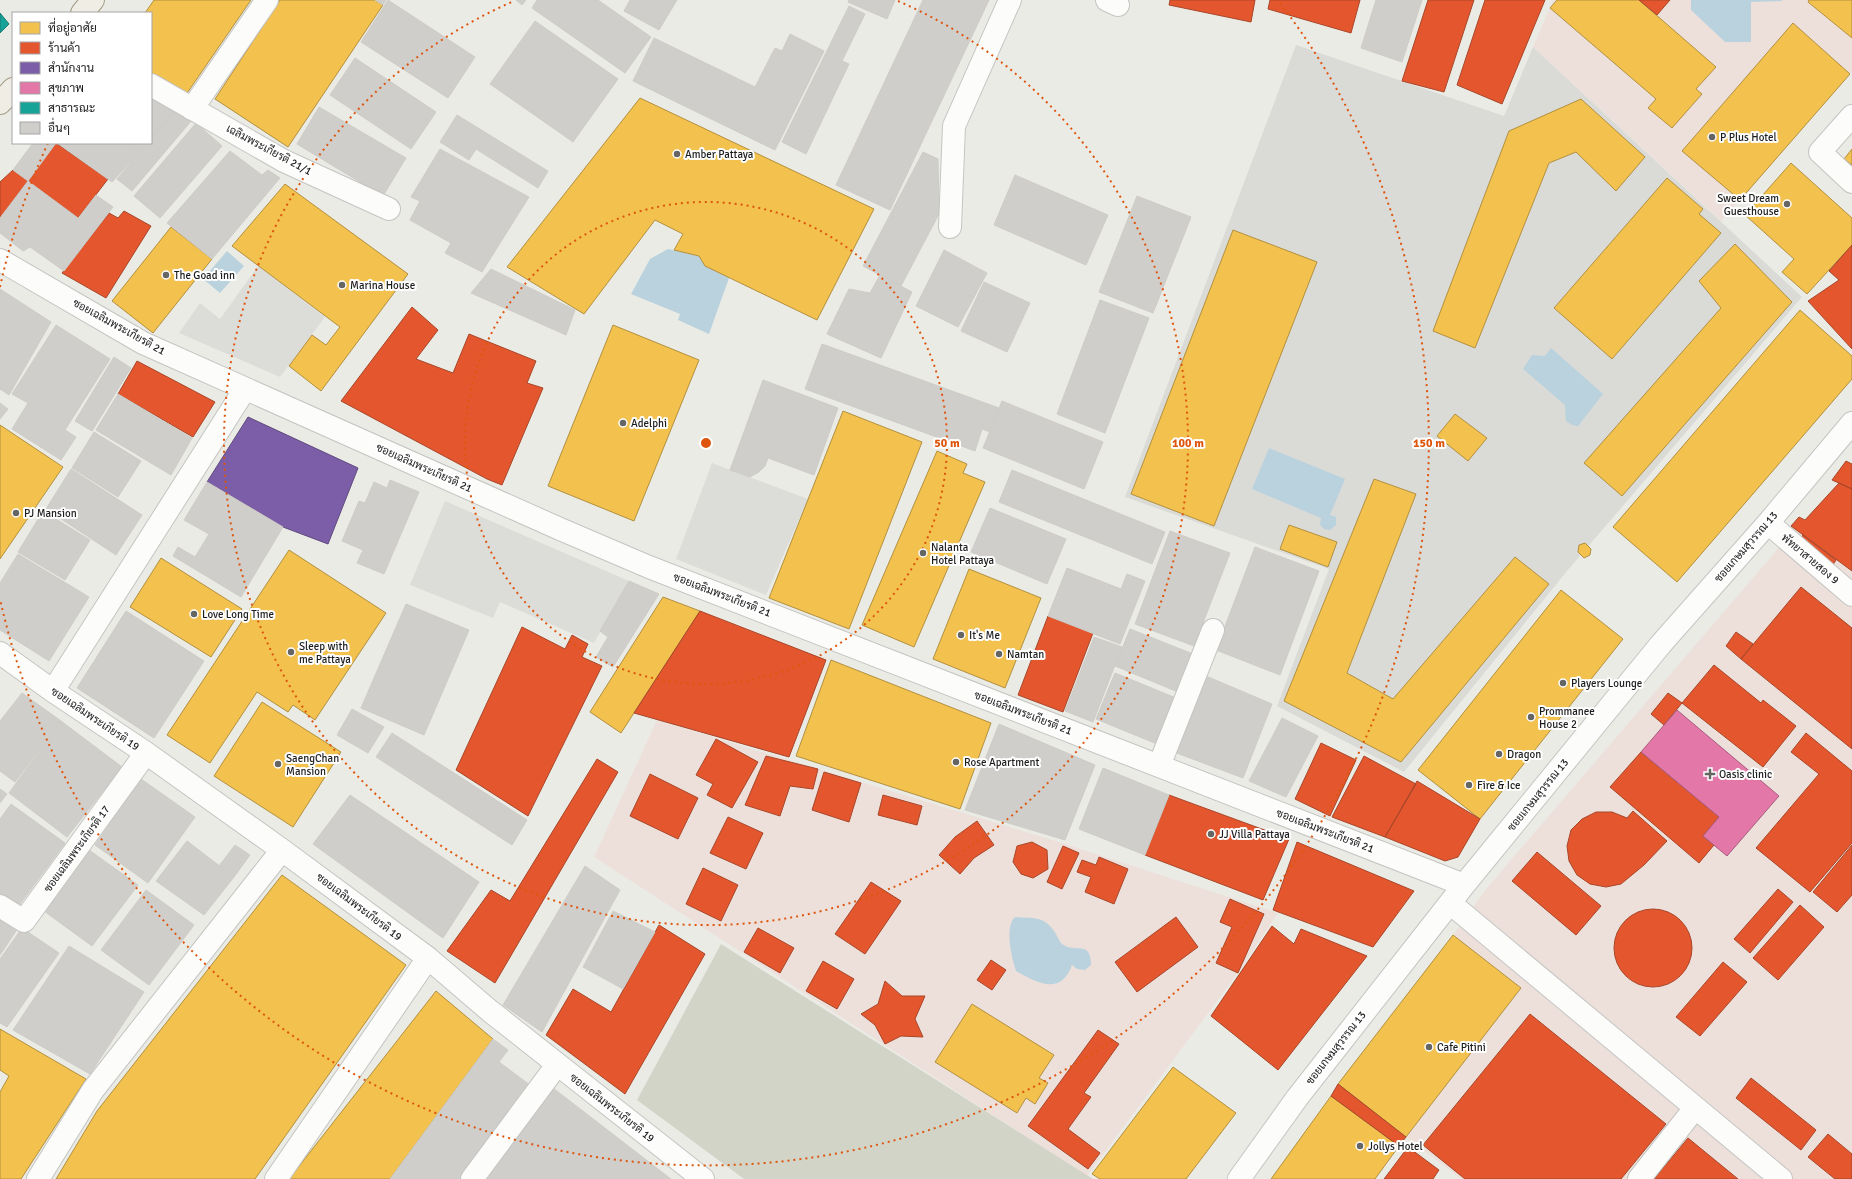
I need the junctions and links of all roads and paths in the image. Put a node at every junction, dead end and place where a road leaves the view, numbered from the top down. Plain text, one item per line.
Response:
1 (93, 0) edge
2 (267, 0) edge
3 (1010, 0) edge
4 (83, 12) edge
5 (152, 86) edge
6 (12, 90) edge
7 (0, 103) edge
8 (192, 109) junction
9 (1852, 116) edge
10 (1852, 182) edge
11 (389, 209) dead end
12 (950, 227) dead end
13 (0, 260) edge
14 (245, 389) junction
15 (1852, 423) edge
16 (1768, 523) junction
17 (1852, 595) edge
18 (1213, 630) dead end
19 (0, 653) edge
20 (53, 691) junction
21 (146, 753) junction
22 (1159, 766) junction
23 (282, 850) junction
24 (1464, 885) junction
25 (1450, 903) junction
26 (0, 906) edge
27 (428, 958) junction
28 (557, 1065) junction
29 (1695, 1108) junction
30 (38, 1179) edge
31 (276, 1179) edge
32 (473, 1179) edge
33 (704, 1179) edge
34 (1239, 1179) edge
35 (1639, 1179) edge
36 (1780, 1179) edge

1 - 4 main road
2 - 8 street
3 - 12 street
5 - 8 street, เฉลิมพระเกียรติ 21/1
6 - 7 main road
8 - 11 street, เฉลิมพระเกียรติ 21/1
9 - 10 street
13 - 14 street, ซอยเฉลิมพระเกียรติ 21
14 - 20 street
14 - 22 street, ซอยเฉลิมพระเกียรติ 21
15 - 16 street, ซอยเกษมสุวรรณ 13
16 - 17 street, พัทยาสายสอง 9
16 - 24 street, ซอยเกษมสุวรรณ 13
18 - 22 street
19 - 20 street, ซอยเฉลิมพระเกียรติ 19
20 - 21 street, ซอยเฉลิมพระเกียรติ 19
21 - 23 street, ซอยเฉลิมพระเกียรติ 19
21 - 26 street, ซอยเฉลิมพระเกียรติ 17
22 - 24 street, ซอยเฉลิมพระเกียรติ 21
23 - 27 street, ซอยเฉลิมพระเกียรติ 19
23 - 30 street
24 - 25 street, ซอยเกษมสุวรรณ 13
25 - 29 street
25 - 34 street, ซอยเกษมสุวรรณ 13
27 - 28 street, ซอยเฉลิมพระเกียรติ 19
27 - 31 street
28 - 32 street
28 - 33 street, ซอยเฉลิมพระเกียรติ 19
29 - 35 street
29 - 36 street

